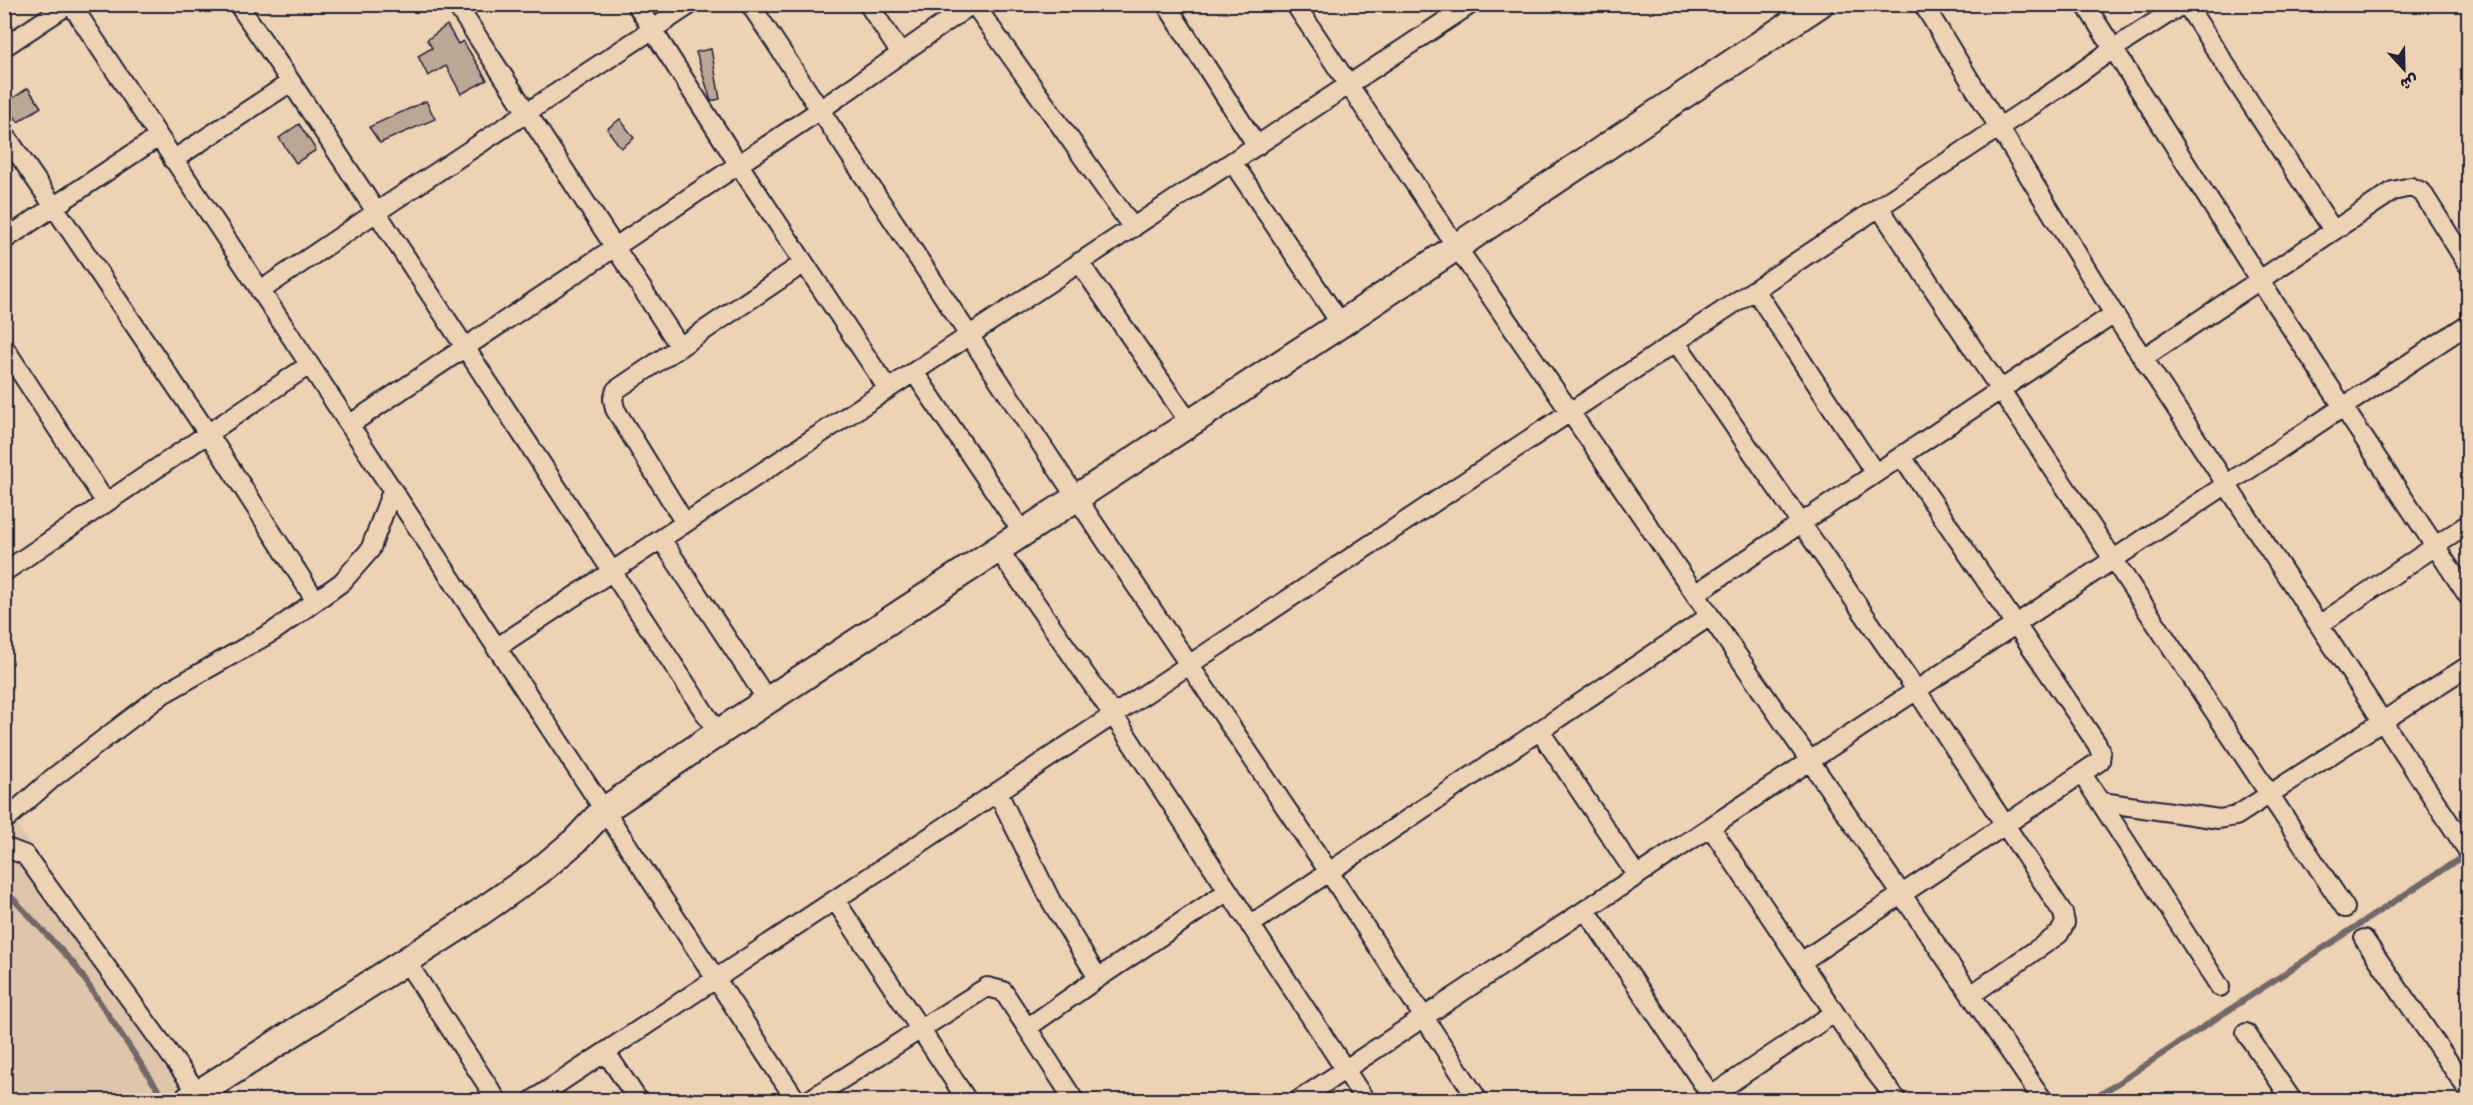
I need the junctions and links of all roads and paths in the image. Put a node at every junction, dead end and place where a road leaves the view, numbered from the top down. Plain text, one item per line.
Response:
1 (70, 4) edge
2 (238, 4) edge
3 (456, 4) edge
4 (636, 4) edge
5 (691, 4) edge
6 (750, 4) edge
7 (868, 4) edge
8 (973, 4) edge
9 (1166, 4) edge
10 (1294, 4) edge
11 (1820, 4) edge
12 (1923, 4) edge
13 (2085, 4) edge
14 (2185, 4) edge
15 (1463, 7) edge
16 (653, 29) junction
17 (4, 47) edge
18 (2113, 49) junction
19 (901, 54) junction
20 (291, 82) junction
21 (1348, 85) junction
22 (820, 110) junction
23 (526, 114) junction
24 (1998, 127) junction
25 (4, 133) edge
26 (158, 137) junction
27 (1257, 146) junction
28 (174, 160) junction
29 (1233, 163) junction
30 (739, 165) junction
31 (55, 207) junction
32 (1879, 207) junction
33 (375, 213) junction
34 (1133, 228) junction
35 (2333, 230) junction
36 (4, 240) edge
37 (1456, 246) junction
38 (615, 248) junction
39 (804, 262) junction
40 (1079, 262) junction
41 (2469, 265) edge
42 (2260, 281) junction
43 (1755, 290) junction
44 (260, 291) junction
45 (2114, 314) junction
46 (1341, 324) junction
47 (2469, 324) edge
48 (969, 336) junction
49 (1676, 342) junction
50 (4, 347) edge
51 (680, 347) junction
52 (465, 349) junction
53 (2143, 358) junction
54 (309, 365) junction
55 (914, 372) junction
56 (888, 389) junction
57 (2000, 390) junction
58 (2344, 408) junction
59 (1570, 412) junction
60 (1189, 422) junction
61 (349, 425) junction
62 (209, 435) junction
63 (1902, 457) junction
64 (1875, 473) junction
65 (2227, 484) junction
66 (392, 491) junction
67 (1076, 497) junction
68 (106, 502) junction
69 (1801, 522) junction
70 (685, 523) junction
71 (2469, 524) edge
72 (1023, 533) junction
73 (661, 539) junction
74 (2436, 546) junction
75 (998, 549) junction
76 (2114, 560) junction
77 (612, 571) junction
78 (4, 572) edge
79 (1695, 594) junction
80 (2469, 596) edge
81 (316, 601) junction
82 (1710, 616) junction
83 (2016, 625) junction
84 (2319, 625) junction
85 (496, 648) junction
86 (1190, 666) junction
87 (2469, 666) edge
88 (1917, 691) junction
89 (768, 701) junction
90 (1114, 716) junction
91 (2383, 721) junction
92 (1540, 731) junction
93 (718, 733) junction
94 (1810, 761) junction
95 (2082, 774) junction
96 (998, 793) junction
97 (2270, 795) junction
98 (2102, 802) junction
99 (603, 811) junction
100 (4, 821) edge
101 (2004, 824) junction
102 (1711, 828) junction
103 (4, 847) edge
104 (2469, 851) edge
105 (1329, 872) junction
106 (1637, 876) junction
107 (1228, 891) junction
108 (1902, 893) junction
109 (835, 900) junction
110 (2345, 909) dead end
111 (1586, 910) junction
112 (1250, 925) junction
113 (2364, 939) dead end
114 (406, 961) junction
115 (1801, 962) junction
116 (1098, 978) junction
117 (715, 980) junction
118 (2220, 987) dead end
119 (1971, 995) junction
120 (1834, 1013) junction
121 (1424, 1017) junction
122 (1027, 1028) junction
123 (920, 1030) junction
124 (2246, 1033) dead end
125 (607, 1054) junction
126 (1346, 1070) junction
127 (2469, 1090) edge
128 (196, 1098) edge
129 (1713, 1098) edge
130 (497, 1101) edge
131 (533, 1101) edge
132 (638, 1101) edge
133 (796, 1101) edge
134 (809, 1101) edge
135 (967, 1101) edge
136 (1074, 1101) edge
137 (1299, 1101) edge
138 (1365, 1101) edge
139 (1478, 1101) edge
140 (1897, 1101) edge
141 (2043, 1101) edge
142 (2292, 1101) edge

1 - 17 street
1 - 26 street
2 - 20 street
3 - 23 street
4 - 16 street
5 - 16 street
6 - 22 street
7 - 19 street
8 - 19 street
8 - 34 street
9 - 27 street
10 - 21 street
11 - 37 street
12 - 24 street
13 - 18 street
14 - 18 street
14 - 35 street
15 - 21 street
16 - 23 street
16 - 30 street
18 - 24 street
18 - 42 street
19 - 22 street
20 - 28 street
20 - 33 street
21 - 27 street
21 - 37 street
22 - 30 street
22 - 48 street
23 - 33 street
23 - 38 street
24 - 32 street
24 - 45 street
25 - 31 street
26 - 28 street
26 - 31 street
27 - 29 street
28 - 44 street
29 - 34 street
29 - 46 street
30 - 38 street
30 - 39 street
31 - 36 street
31 - 62 street
32 - 43 street
32 - 57 street
33 - 44 street
33 - 52 street
34 - 40 street
35 - 41 street
35 - 42 street
37 - 46 street
37 - 59 street
38 - 51 street
38 - 52 street
39 - 51 street
39 - 56 street
40 - 48 street
40 - 60 street
42 - 53 street
42 - 58 street
43 - 49 street
43 - 64 street
44 - 54 street
45 - 53 street
45 - 57 street
46 - 60 street
47 - 58 street
48 - 55 street
48 - 67 street
49 - 59 street
49 - 69 street
50 - 68 street
51 - 70 street
52 - 61 street
52 - 77 street
53 - 65 street
54 - 61 street
54 - 62 street
55 - 56 street
55 - 72 street
56 - 70 street
57 - 63 street
57 - 76 street
58 - 65 street
58 - 74 street
59 - 79 street
59 - 86 street
60 - 67 street
61 - 66 street
62 - 68 street
62 - 81 street
63 - 64 street
63 - 83 street
64 - 69 street
65 - 76 street
65 - 84 street
66 - 81 street
66 - 85 street
67 - 72 street
67 - 86 street
68 - 78 street
69 - 79 street
69 - 88 street
70 - 73 street
71 - 74 street
72 - 75 street
73 - 77 street
73 - 89 street
74 - 80 street
74 - 84 street
75 - 89 street
75 - 90 street
76 - 83 street
76 - 97 street
77 - 85 street
77 - 93 street
79 - 82 street
81 - 100 street
82 - 92 street
82 - 94 street
83 - 88 street
83 - 95 street
84 - 91 street
85 - 99 street
86 - 90 street
86 - 105 street
87 - 91 street
88 - 94 street
88 - 101 street
89 - 93 street
90 - 96 street
90 - 107 street
91 - 97 street
91 - 104 street
92 - 105 street
92 - 106 street
93 - 99 street
94 - 102 street
94 - 108 street
95 - 98 street
95 - 101 street
96 - 109 street
96 - 116 street
97 - 98 street
97 - 110 street
98 - 118 street
99 - 114 street
99 - 117 street
101 - 108 street
101 - 119 street
102 - 106 street
102 - 115 street
103 - 128 street
105 - 112 street
105 - 121 street
106 - 111 street
107 - 112 street
107 - 116 street
108 - 115 street
108 - 119 street
109 - 117 street
109 - 123 street
111 - 121 street
111 - 129 street
112 - 126 street
113 - 127 street
114 - 128 street
114 - 130 street
115 - 120 street
116 - 122 street
117 - 125 street
117 - 133 street
119 - 141 street
120 - 129 street
120 - 140 street
121 - 126 street
121 - 139 street
122 - 123 street
122 - 136 street
123 - 134 street
123 - 135 street
124 - 142 street
125 - 131 street
125 - 132 street
126 - 137 street
126 - 138 street

